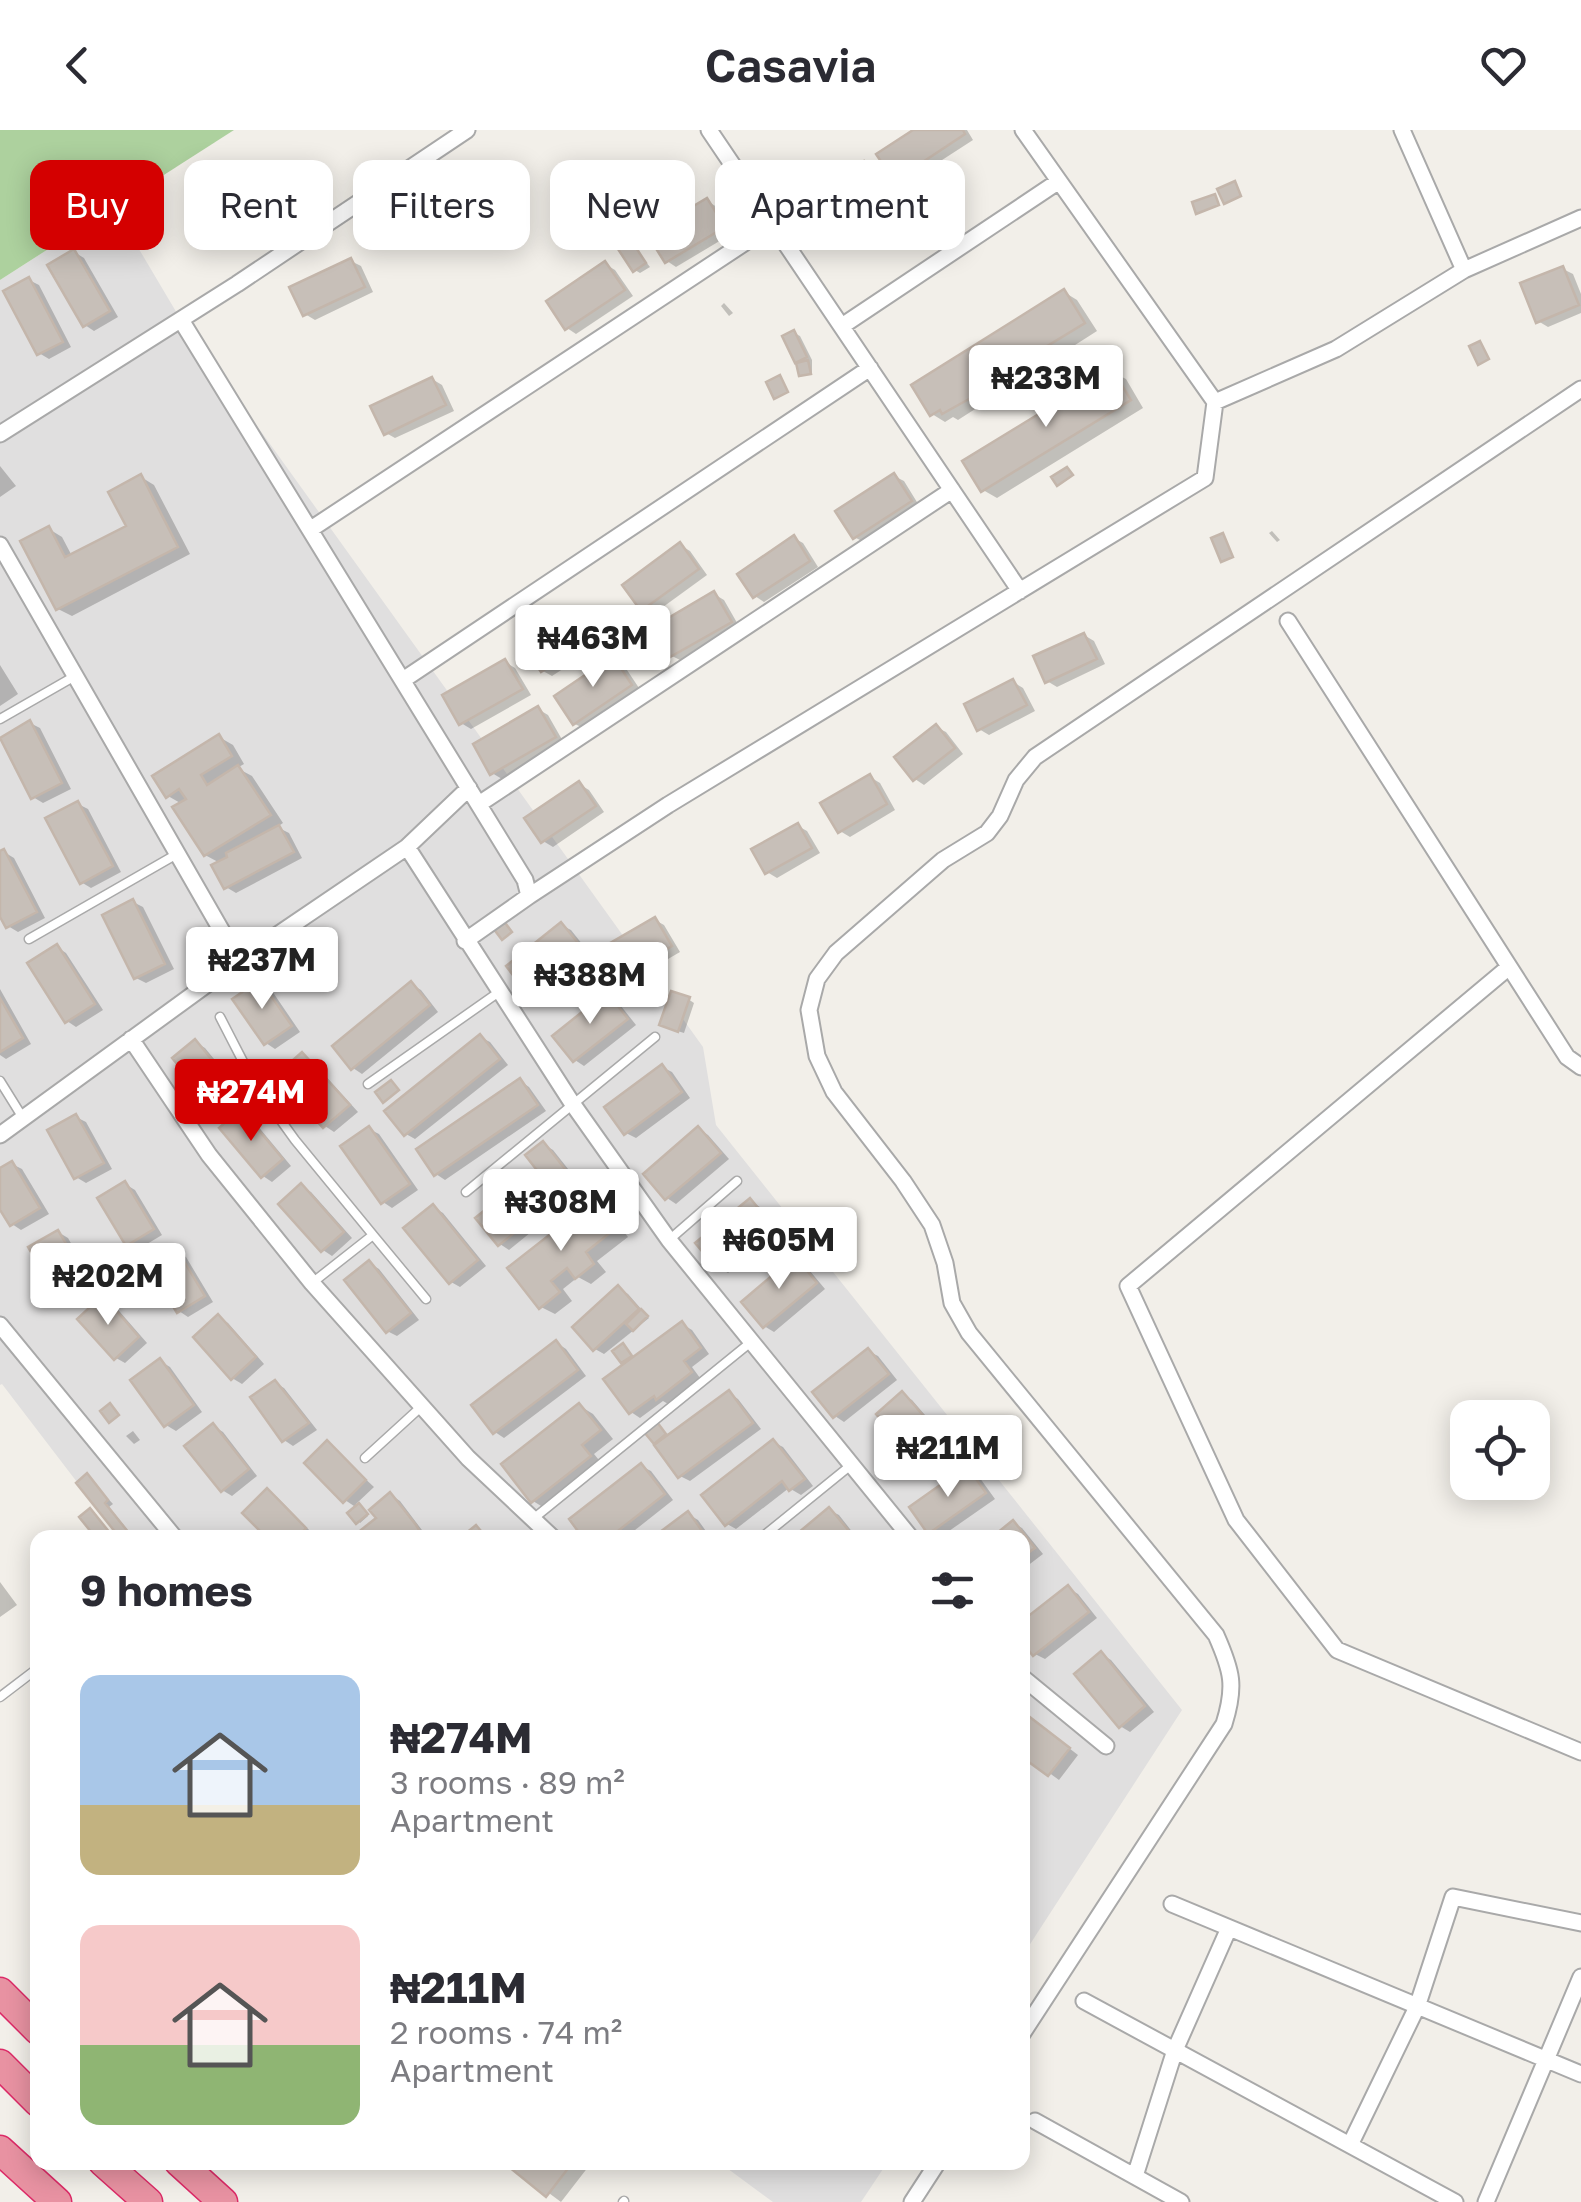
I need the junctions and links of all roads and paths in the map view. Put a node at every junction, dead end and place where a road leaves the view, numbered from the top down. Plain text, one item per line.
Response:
1 (468, 130) edge
2 (709, 130) edge
3 (1023, 130) edge
4 (1402, 130) edge
5 (729, 160) edge
6 (1059, 180) junction
7 (1581, 218) edge
8 (734, 250) edge
9 (791, 250) edge
10 (1464, 270) junction
11 (181, 320) junction
12 (842, 326) junction
13 (870, 368) junction
14 (1581, 389) edge
15 (1215, 402) junction
16 (0, 434) edge
17 (952, 490) junction
18 (311, 529) junction
19 (0, 546) edge
20 (1020, 591) junction
21 (1288, 621) dead end
22 (75, 676) junction
23 (404, 680) junction
24 (0, 719) edge
25 (469, 788) junction
26 (479, 804) junction
27 (408, 847) junction
28 (177, 854) junction
29 (529, 896) junction
30 (29, 939) dead end
31 (465, 941) junction
32 (239, 961) junction
33 (1509, 967) junction
34 (499, 992) junction
35 (220, 1017) dead end
36 (655, 1037) dead end
37 (130, 1039) junction
38 (1581, 1067) edge
39 (0, 1081) edge
40 (368, 1084) dead end
41 (572, 1103) junction
42 (22, 1118) junction
43 (0, 1135) edge
44 (737, 1181) dead end
45 (466, 1192) dead end
46 (373, 1235) junction
47 (669, 1240) junction
48 (312, 1283) junction
49 (426, 1299) dead end
50 (0, 1325) edge
51 (752, 1342) junction
52 (422, 1406) junction
53 (365, 1458) dead end
54 (852, 1465) junction
55 (533, 1519) junction
56 (168, 1530) edge
57 (544, 1530) edge
58 (770, 1530) edge
59 (905, 1530) edge
60 (30, 1674) edge
61 (1030, 1684) edge
62 (0, 1697) edge
63 (1106, 1746) dead end
64 (1581, 1752) edge
65 (1172, 1904) dead end
66 (1581, 1923) edge
67 (1229, 1928) junction
68 (1581, 1978) edge
69 (0, 1992) edge
70 (1084, 2002) dead end
71 (1417, 2007) junction
72 (30, 2022) edge
73 (1030, 2022) edge
74 (1174, 2050) junction
75 (1546, 2062) junction
76 (0, 2064) edge
77 (1581, 2074) edge
78 (30, 2094) edge
79 (1035, 2121) dead end
80 (1350, 2145) junction
81 (0, 2150) edge
82 (112, 2170) edge
83 (188, 2170) edge
84 (933, 2170) edge
85 (1135, 2176) junction
86 (57, 2202) edge
87 (148, 2202) edge
88 (223, 2202) edge
89 (912, 2202) edge
90 (1181, 2202) edge
91 (1455, 2202) edge
92 (1486, 2202) edge

1 - 11 street
2 - 5 street
3 - 6 street
4 - 10 street
6 - 12 street
6 - 15 street
7 - 10 street
8 - 18 street
9 - 12 street
10 - 15 street
11 - 16 street
11 - 18 street
12 - 13 street
13 - 17 street
13 - 23 street
14 - 73 street
15 - 20 street
17 - 20 street
17 - 26 street
18 - 23 street
19 - 22 street
20 - 29 street
21 - 33 street
22 - 24 lane
22 - 28 street
23 - 25 street
25 - 26 street
25 - 27 street
26 - 29 street
27 - 31 street
27 - 32 street
28 - 30 lane
28 - 32 street
29 - 31 street
31 - 34 street
32 - 37 street
33 - 38 street
33 - 64 street
34 - 40 lane
34 - 41 street
35 - 46 lane
36 - 41 lane
37 - 42 street
37 - 48 street
39 - 42 lane
41 - 45 lane
41 - 47 street
42 - 43 street
44 - 47 lane
46 - 48 lane
46 - 49 lane
47 - 51 street
48 - 52 street
50 - 56 street
51 - 54 street
51 - 55 lane
52 - 53 lane
52 - 55 street
54 - 58 lane
54 - 59 street
55 - 57 street
60 - 62 lane
61 - 63 street
65 - 67 street
66 - 71 street
67 - 71 street
67 - 74 street
68 - 75 street
69 - 72 highway
70 - 74 street
71 - 75 street
71 - 80 street
74 - 80 street
74 - 85 street
75 - 77 street
75 - 92 street
76 - 78 highway
79 - 85 street
80 - 91 street
81 - 86 highway
82 - 87 highway
83 - 88 highway
84 - 89 street
85 - 90 street

